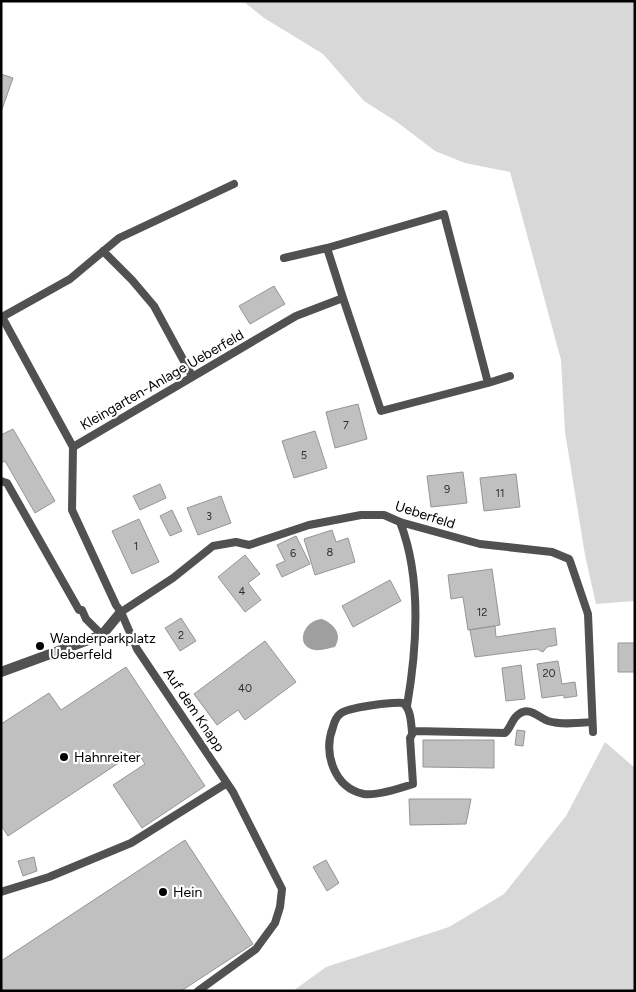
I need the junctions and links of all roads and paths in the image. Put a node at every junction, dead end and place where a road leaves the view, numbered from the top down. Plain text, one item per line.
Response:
1 (234, 184) dead end
2 (328, 248) junction
3 (103, 251) junction
4 (284, 258) dead end
5 (343, 298) junction
6 (192, 376) junction
7 (510, 376) dead end
8 (488, 383) junction
9 (73, 447) junction
10 (1, 481) edge
11 (400, 522) junction
12 (121, 612) junction
13 (102, 635) junction
14 (1, 672) edge
15 (407, 706) junction
16 (592, 722) junction
17 (412, 732) junction
18 (593, 732) dead end
19 (227, 783) junction
20 (1, 892) edge
21 (198, 991) edge

1 - 3 lane
2 - 4 lane
2 - 5 lane
2 - 8 lane
3 - 6 lane
3 - 9 lane
5 - 6 lane, Kleingarten-Anlage Ueberfeld
5 - 8 lane
6 - 9 lane, Kleingarten-Anlage Ueberfeld
7 - 8 lane
9 - 12 lane, Kleingarten-Anlage Ueberfeld
10 - 13 lane
11 - 12 lane, Ueberfeld
11 - 15 lane
11 - 16 lane, Ueberfeld
12 - 13 street
12 - 19 lane, Auf dem Knapp
13 - 14 street
15 - 17 lane
15 - 17 lane
16 - 17 lane
16 - 18 lane, Ueberfeld
19 - 20 lane
19 - 21 lane, Auf dem Knapp

